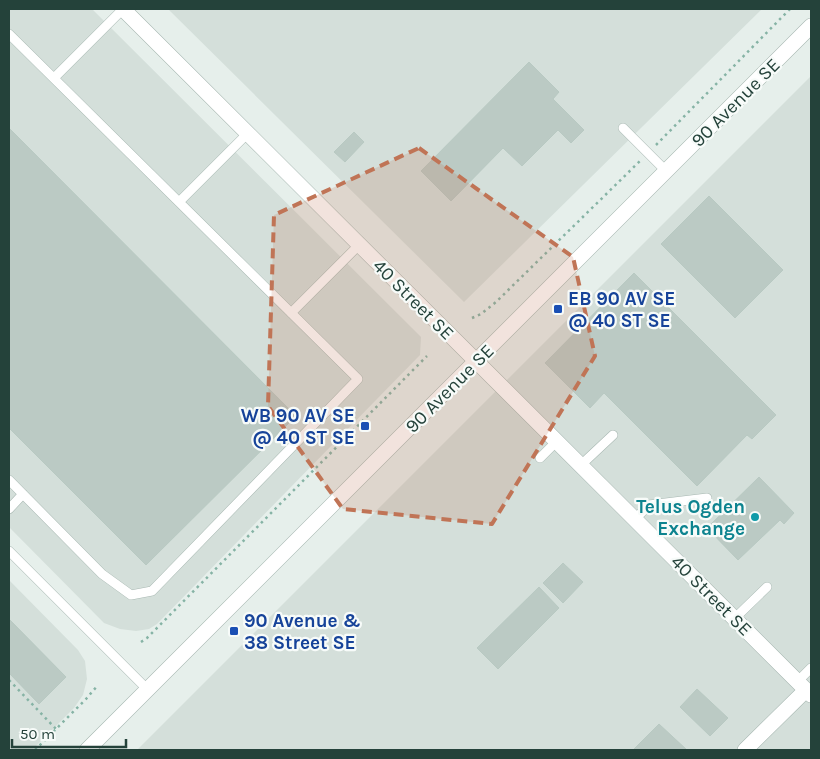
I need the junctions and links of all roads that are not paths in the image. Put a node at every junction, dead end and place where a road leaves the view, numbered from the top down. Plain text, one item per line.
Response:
1 (123, 9) edge
2 (811, 26) edge
3 (9, 34) edge
4 (54, 78) junction
5 (623, 128) dead end
6 (248, 133) junction
7 (666, 171) junction
8 (179, 202) junction
9 (360, 244) junction
10 (291, 312) junction
11 (476, 361) junction
12 (613, 435) dead end
13 (557, 441) junction
14 (540, 458) dead end
15 (581, 465) junction
16 (9, 480) edge
17 (23, 494) junction
18 (707, 498) dead end
19 (9, 509) edge
20 (635, 519) junction
21 (9, 550) edge
22 (767, 587) dead end
23 (735, 618) junction
24 (811, 668) edge
25 (805, 689) edge
26 (148, 690) junction
27 (87, 750) edge
28 (745, 750) edge

1 - 4 lane
1 - 6 street, 40 Street SE
2 - 7 street, 90 Avenue SE
3 - 4 lane
4 - 8 lane
5 - 7 lane
6 - 8 lane
6 - 9 street, 40 Street SE
7 - 11 street, 90 Avenue SE
8 - 10 lane
9 - 10 lane
9 - 11 street, 40 Street SE
10 - 17 lane
11 - 13 street, 40 Street SE
11 - 26 street, 90 Avenue SE
12 - 15 lane
13 - 14 lane
13 - 15 street, 40 Street SE
15 - 20 street, 40 Street SE
16 - 17 lane
17 - 19 lane
18 - 20 lane
20 - 23 street, 40 Street SE
21 - 26 lane
22 - 23 lane
23 - 25 street, 40 Street SE
24 - 25 lane
25 - 28 street
26 - 27 street, 90 Avenue SE

